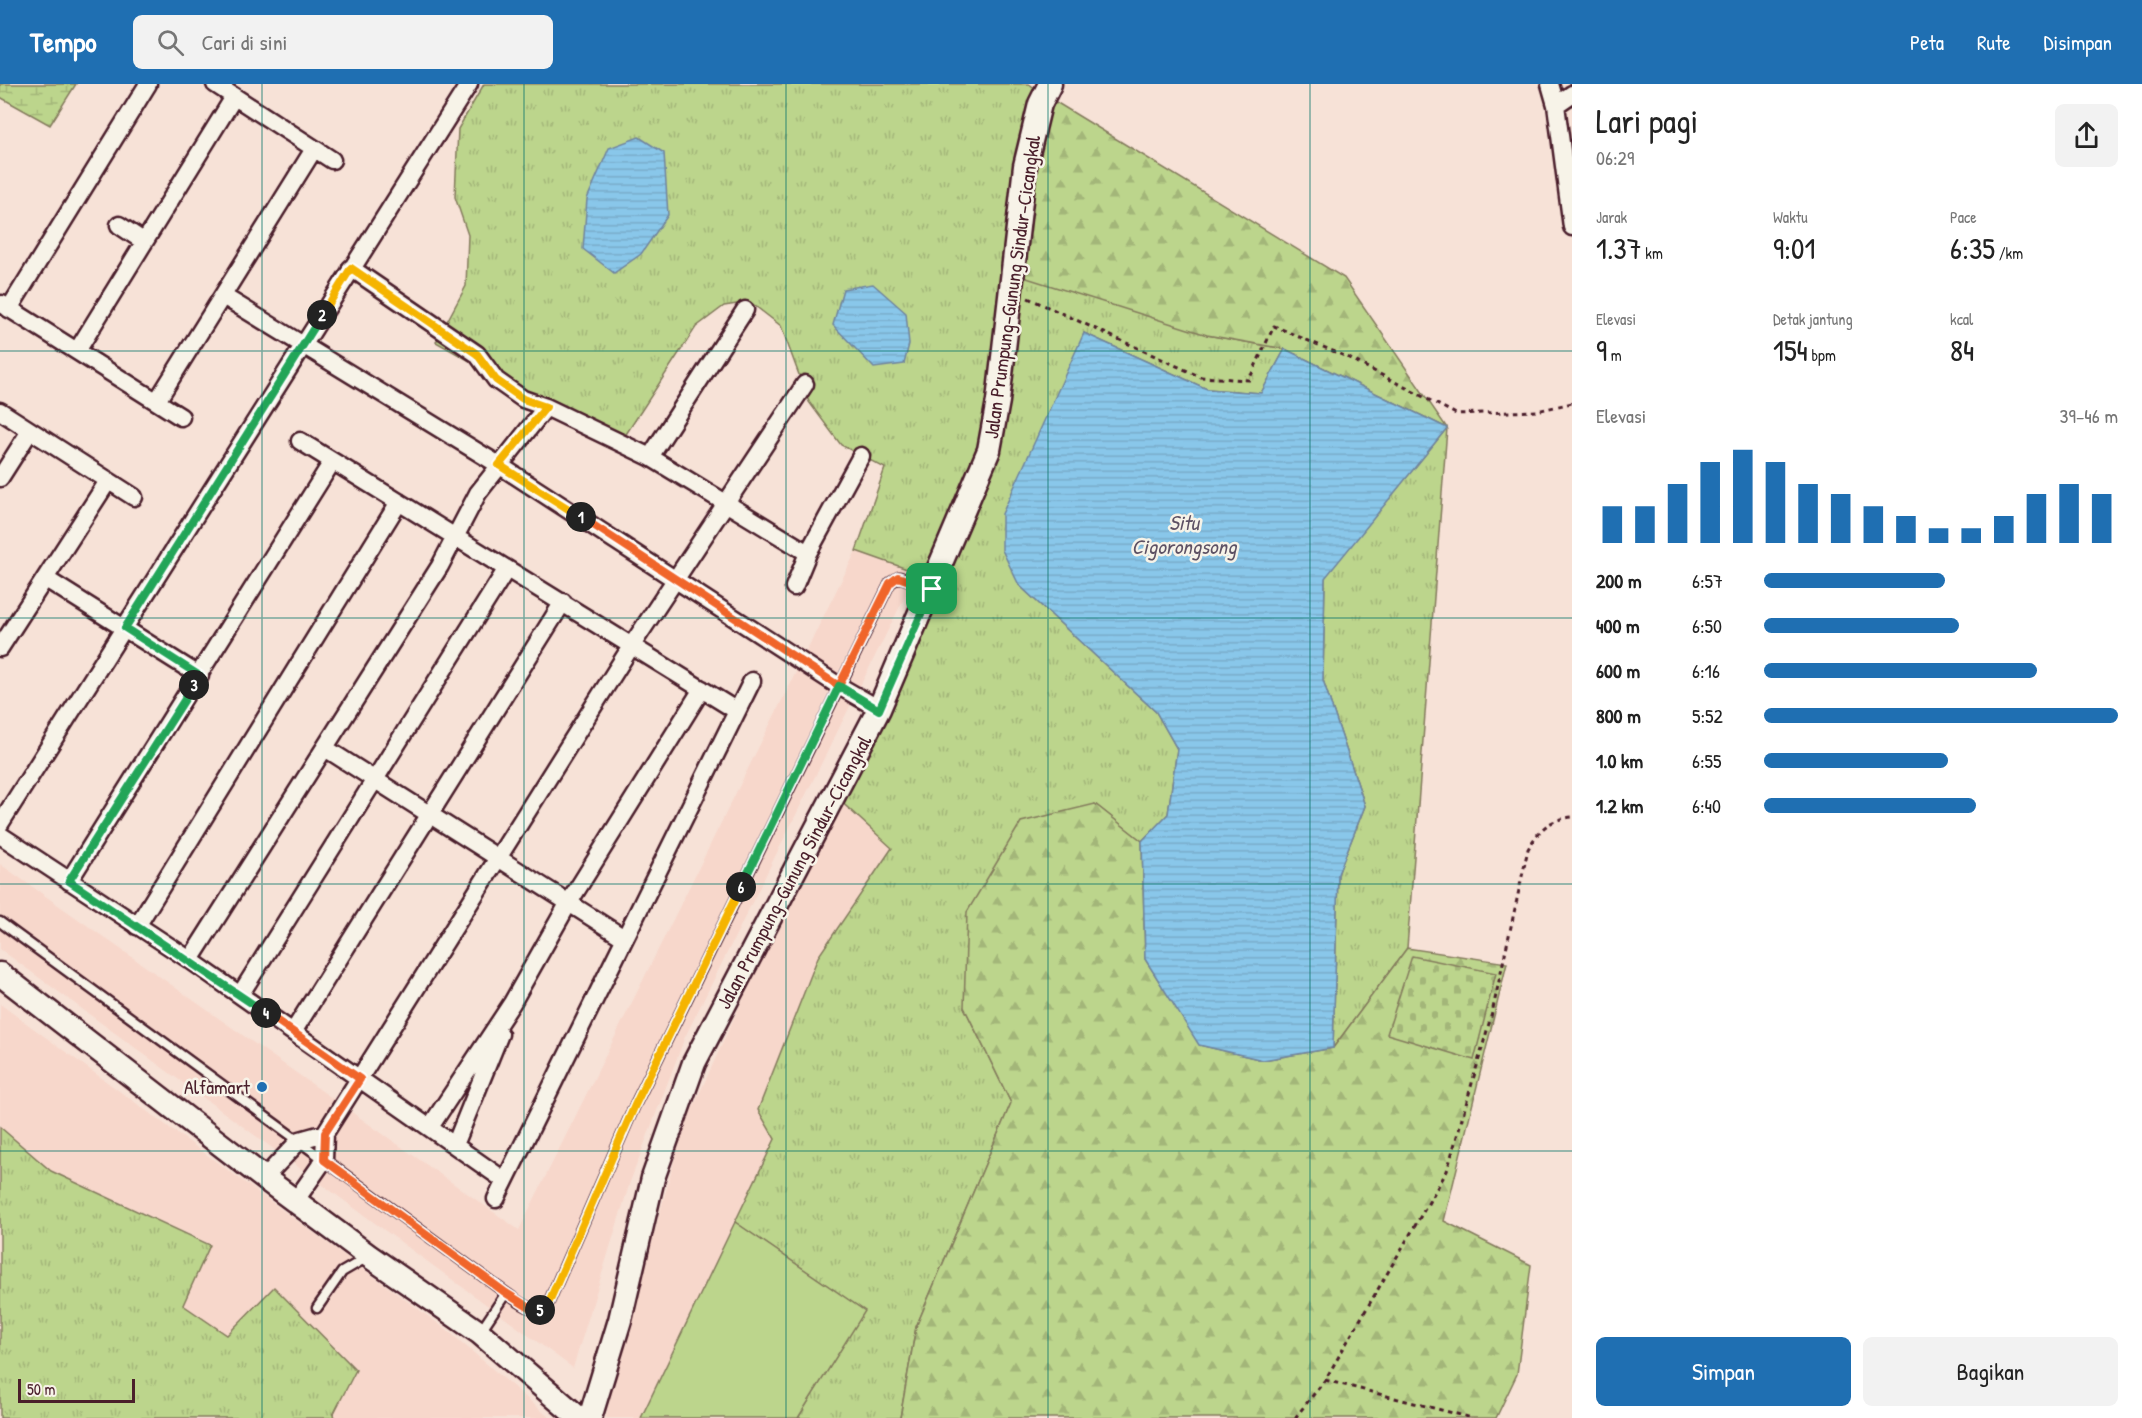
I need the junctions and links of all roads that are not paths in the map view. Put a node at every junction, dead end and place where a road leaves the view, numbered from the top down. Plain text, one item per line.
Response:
1 (148, 84) edge
2 (215, 84) edge
3 (469, 84) edge
4 (1050, 84) edge
5 (1550, 84) edge
6 (1572, 94) edge
7 (234, 97) junction
8 (1556, 105) junction
9 (314, 149) junction
10 (332, 160) dead end
11 (119, 225) dead end
12 (1572, 227) edge
13 (143, 241) junction
14 (351, 268) junction
15 (223, 296) junction
16 (5, 306) edge
17 (745, 310) dead end
18 (303, 345) junction
19 (77, 351) junction
20 (806, 384) dead end
21 (157, 401) junction
22 (546, 407) junction
23 (0, 411) edge
24 (181, 417) dead end
25 (30, 430) junction
26 (300, 441) dead end
27 (861, 456) dead end
28 (650, 457) junction
29 (333, 462) junction
30 (499, 465) junction
31 (0, 478) edge
32 (108, 481) junction
33 (134, 497) dead end
34 (399, 502) junction
35 (727, 504) junction
36 (454, 537) junction
37 (808, 553) junction
38 (506, 570) junction
39 (676, 578) junction
40 (46, 579) junction
41 (794, 587) dead end
42 (932, 589) junction
43 (563, 602) junction
44 (125, 628) junction
45 (632, 645) junction
46 (0, 648) edge
47 (200, 676) junction
48 (752, 681) dead end
49 (839, 686) junction
50 (702, 689) junction
51 (879, 710) junction
52 (737, 711) junction
53 (325, 747) junction
54 (375, 780) junction
55 (430, 814) junction
56 (0, 824) edge
57 (0, 835) edge
58 (498, 858) junction
59 (69, 881) junction
60 (568, 904) junction
61 (0, 922) edge
62 (137, 926) junction
63 (624, 938) junction
64 (190, 960) junction
65 (0, 974) edge
66 (240, 995) junction
67 (512, 1003) junction
68 (293, 1032) junction
69 (360, 1079) junction
70 (430, 1127) junction
71 (325, 1133) junction
72 (300, 1140) junction
73 (455, 1145) junction
74 (324, 1160) junction
75 (264, 1178) junction
76 (504, 1180) junction
77 (496, 1199) dead end
78 (296, 1200) junction
79 (369, 1256) junction
80 (506, 1293) junction
81 (317, 1308) dead end
82 (480, 1332) junction
83 (579, 1418) edge
84 (590, 1418) edge

1 - 16 street
2 - 7 street
3 - 14 street
4 - 42 main road, Jalan Prumpung–Gunung Sindur–Cicangkal
5 - 8 street
6 - 8 street
7 - 9 street
7 - 13 street
8 - 12 street
9 - 10 street
9 - 15 street
11 - 13 street
13 - 19 street
14 - 18 street
14 - 22 street
15 - 18 street
15 - 21 street
16 - 19 street
17 - 28 street
18 - 30 street
18 - 44 street
19 - 21 street
20 - 35 street
21 - 24 street
22 - 28 street
22 - 30 street
23 - 25 street
25 - 31 street
25 - 32 street
26 - 29 street
27 - 37 street
28 - 35 street
29 - 34 street
29 - 47 street
30 - 36 street
30 - 39 street
32 - 33 street
32 - 40 street
34 - 36 street
34 - 62 street
35 - 37 street
35 - 39 street
36 - 38 street
36 - 53 street
37 - 41 street
38 - 43 street
38 - 54 street
39 - 45 street
39 - 49 street
40 - 44 street
40 - 46 street
42 - 49 lane
42 - 51 main road, Jalan Prumpung–Gunung Sindur–Cicangkal
43 - 45 street
43 - 55 street
44 - 47 street
44 - 56 street
45 - 50 street
45 - 58 street
47 - 59 street
48 - 52 street
49 - 51 street
49 - 80 lane
50 - 52 street
50 - 60 street
51 - 84 main road, Jalan Prumpung–Gunung Sindur–Cicangkal
52 - 63 street
53 - 54 street
53 - 64 street
54 - 55 street
54 - 66 street
55 - 58 street
55 - 68 street
57 - 59 street
58 - 60 street
58 - 69 street
59 - 62 street
60 - 63 street
60 - 67 street
61 - 72 lane
62 - 64 street
63 - 76 street
64 - 66 street
65 - 75 main road
66 - 68 street
67 - 70 street
67 - 73 street
68 - 69 street
69 - 70 street
69 - 71 street
70 - 73 street
71 - 72 street
71 - 74 street
72 - 74 lane
72 - 75 street
73 - 76 street
74 - 78 street
74 - 80 lane
75 - 78 main road
76 - 77 street
78 - 79 main road
79 - 81 lane
79 - 82 main road
80 - 82 lane
82 - 83 main road

